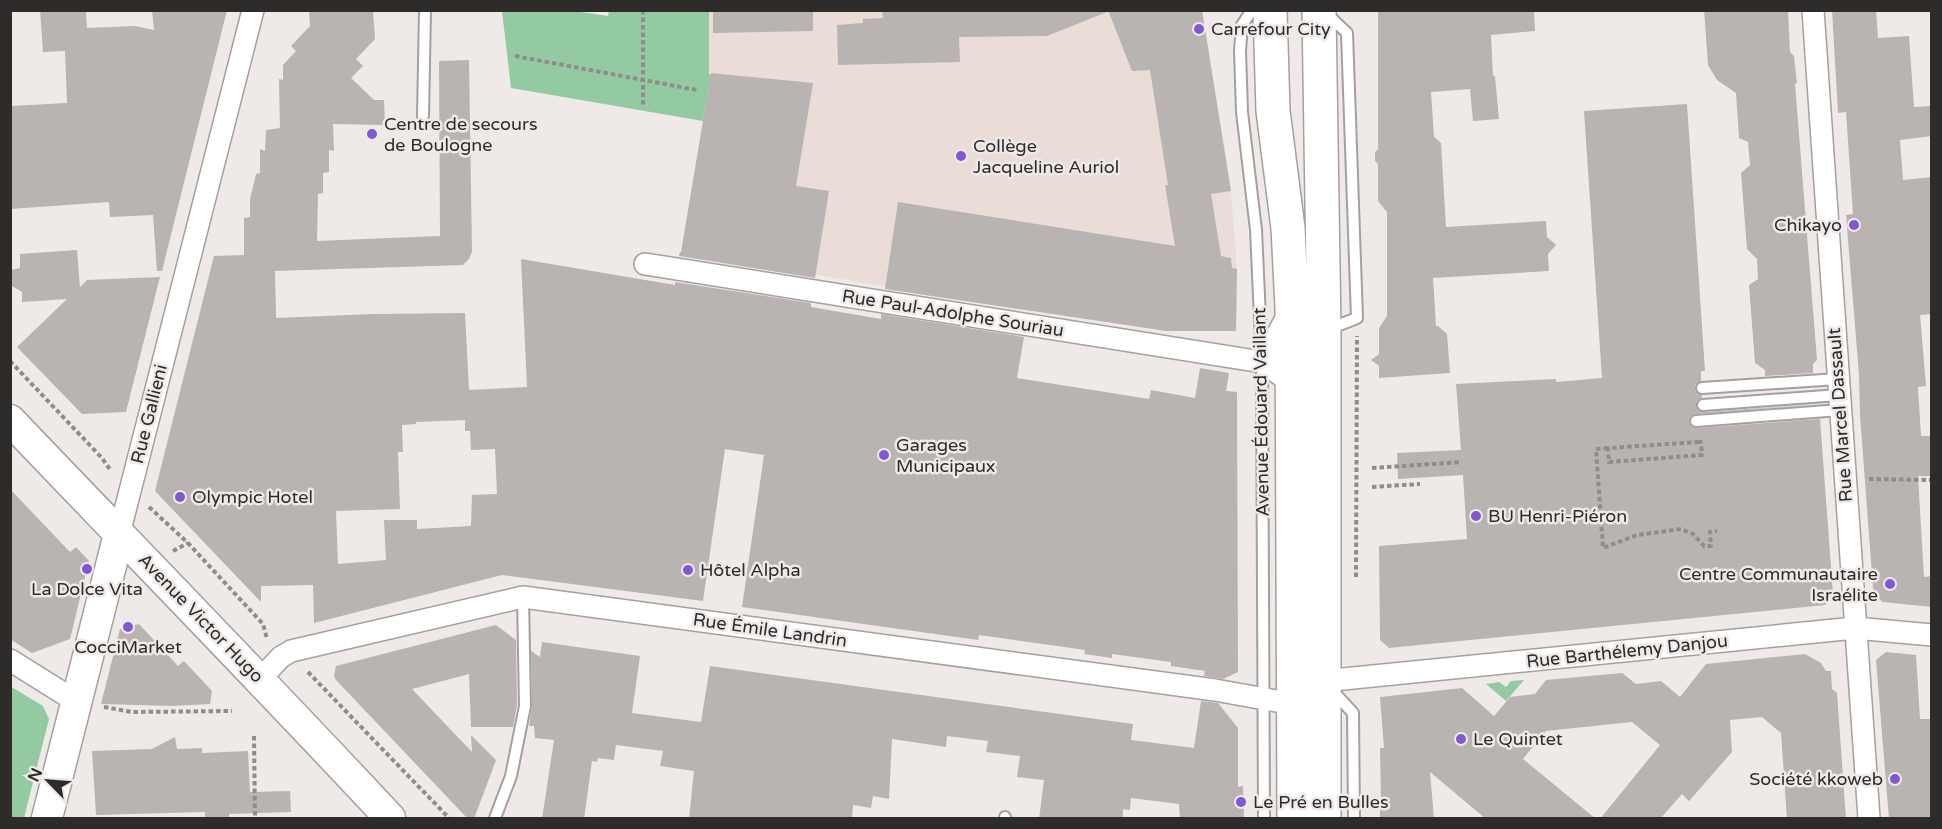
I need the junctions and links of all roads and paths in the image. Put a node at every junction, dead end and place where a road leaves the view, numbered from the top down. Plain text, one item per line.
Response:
1 (253, 10) edge
2 (425, 10) edge
3 (643, 10) edge
4 (1252, 10) edge
5 (1270, 10) edge
6 (1321, 10) edge
7 (1813, 10) edge
8 (515, 56) dead end
9 (643, 80) junction
10 (697, 90) dead end
11 (643, 105) dead end
12 (423, 116) dead end
13 (645, 264) dead end
14 (1292, 307) junction
15 (1357, 318) junction
16 (1324, 332) junction
17 (10, 361) edge
18 (1262, 363) junction
19 (1293, 384) junction
20 (1702, 388) dead end
21 (1839, 395) junction
22 (1703, 405) dead end
23 (10, 420) edge
24 (1696, 421) dead end
25 (1608, 448) junction
26 (1462, 462) dead end
27 (1372, 468) dead end
28 (1844, 478) junction
29 (1932, 480) edge
30 (1420, 484) dead end
31 (1372, 487) dead end
32 (130, 492) junction
33 (1717, 531) dead end
34 (119, 534) junction
35 (1356, 582) dead end
36 (523, 597) junction
37 (1855, 628) junction
38 (1932, 635) edge
39 (281, 657) junction
40 (10, 660) edge
41 (260, 679) junction
42 (1323, 681) junction
43 (77, 702) junction
44 (1278, 702) junction
45 (232, 711) dead end
46 (254, 736) dead end
47 (47, 819) edge
48 (255, 819) edge
49 (390, 819) edge
50 (449, 819) edge
51 (495, 819) edge
52 (1264, 819) edge
53 (1294, 819) edge
54 (1324, 819) edge
55 (1354, 819) edge
56 (1869, 819) edge

1 - 32 street, Rue Gallieni
2 - 12 lane
3 - 9 path
4 - 18 lane, Avenue Édouard Vaillant
5 - 14 main road, Avenue Édouard Vaillant
6 - 15 lane
6 - 16 main road
7 - 21 street, Rue Marcel Dassault
8 - 9 path
9 - 10 path
9 - 11 path
13 - 18 street, Rue Paul-Adolphe Souriau
14 - 18 street
14 - 19 main road, Avenue Édouard Vaillant
15 - 16 lane
15 - 35 path
16 - 42 main road
17 - 32 path, Avenue Victor Hugo
18 - 19 street, Rue Paul-Adolphe Souriau
18 - 44 lane, Avenue Édouard Vaillant
19 - 44 main road, Avenue Édouard Vaillant
20 - 21 lane
21 - 22 lane
21 - 24 lane
21 - 28 street, Rue Marcel Dassault
23 - 34 street, Avenue Victor Hugo
25 - 25 path
25 - 33 path
26 - 27 path
28 - 29 path
28 - 37 street, Rue Marcel Dassault
30 - 31 path
32 - 34 street, Rue Gallieni
32 - 39 path, Avenue Victor Hugo
34 - 41 street, Avenue Victor Hugo
34 - 43 street, Rue Gallieni
36 - 39 street, Rue Émile Landrin
36 - 44 street, Rue Émile Landrin
36 - 51 lane
37 - 38 street, Rue Barthélemy Danjou
37 - 42 street, Rue Barthélemy Danjou
37 - 56 street, Rue Marcel Dassault
39 - 41 street, Rue Émile Landrin
39 - 50 path, Avenue Victor Hugo
40 - 43 street
41 - 49 street, Avenue Victor Hugo
42 - 54 main road
42 - 55 lane
43 - 45 path
43 - 47 street, Rue Gallieni
44 - 52 lane, Avenue Édouard Vaillant
44 - 53 main road, Avenue Édouard Vaillant
46 - 48 path

